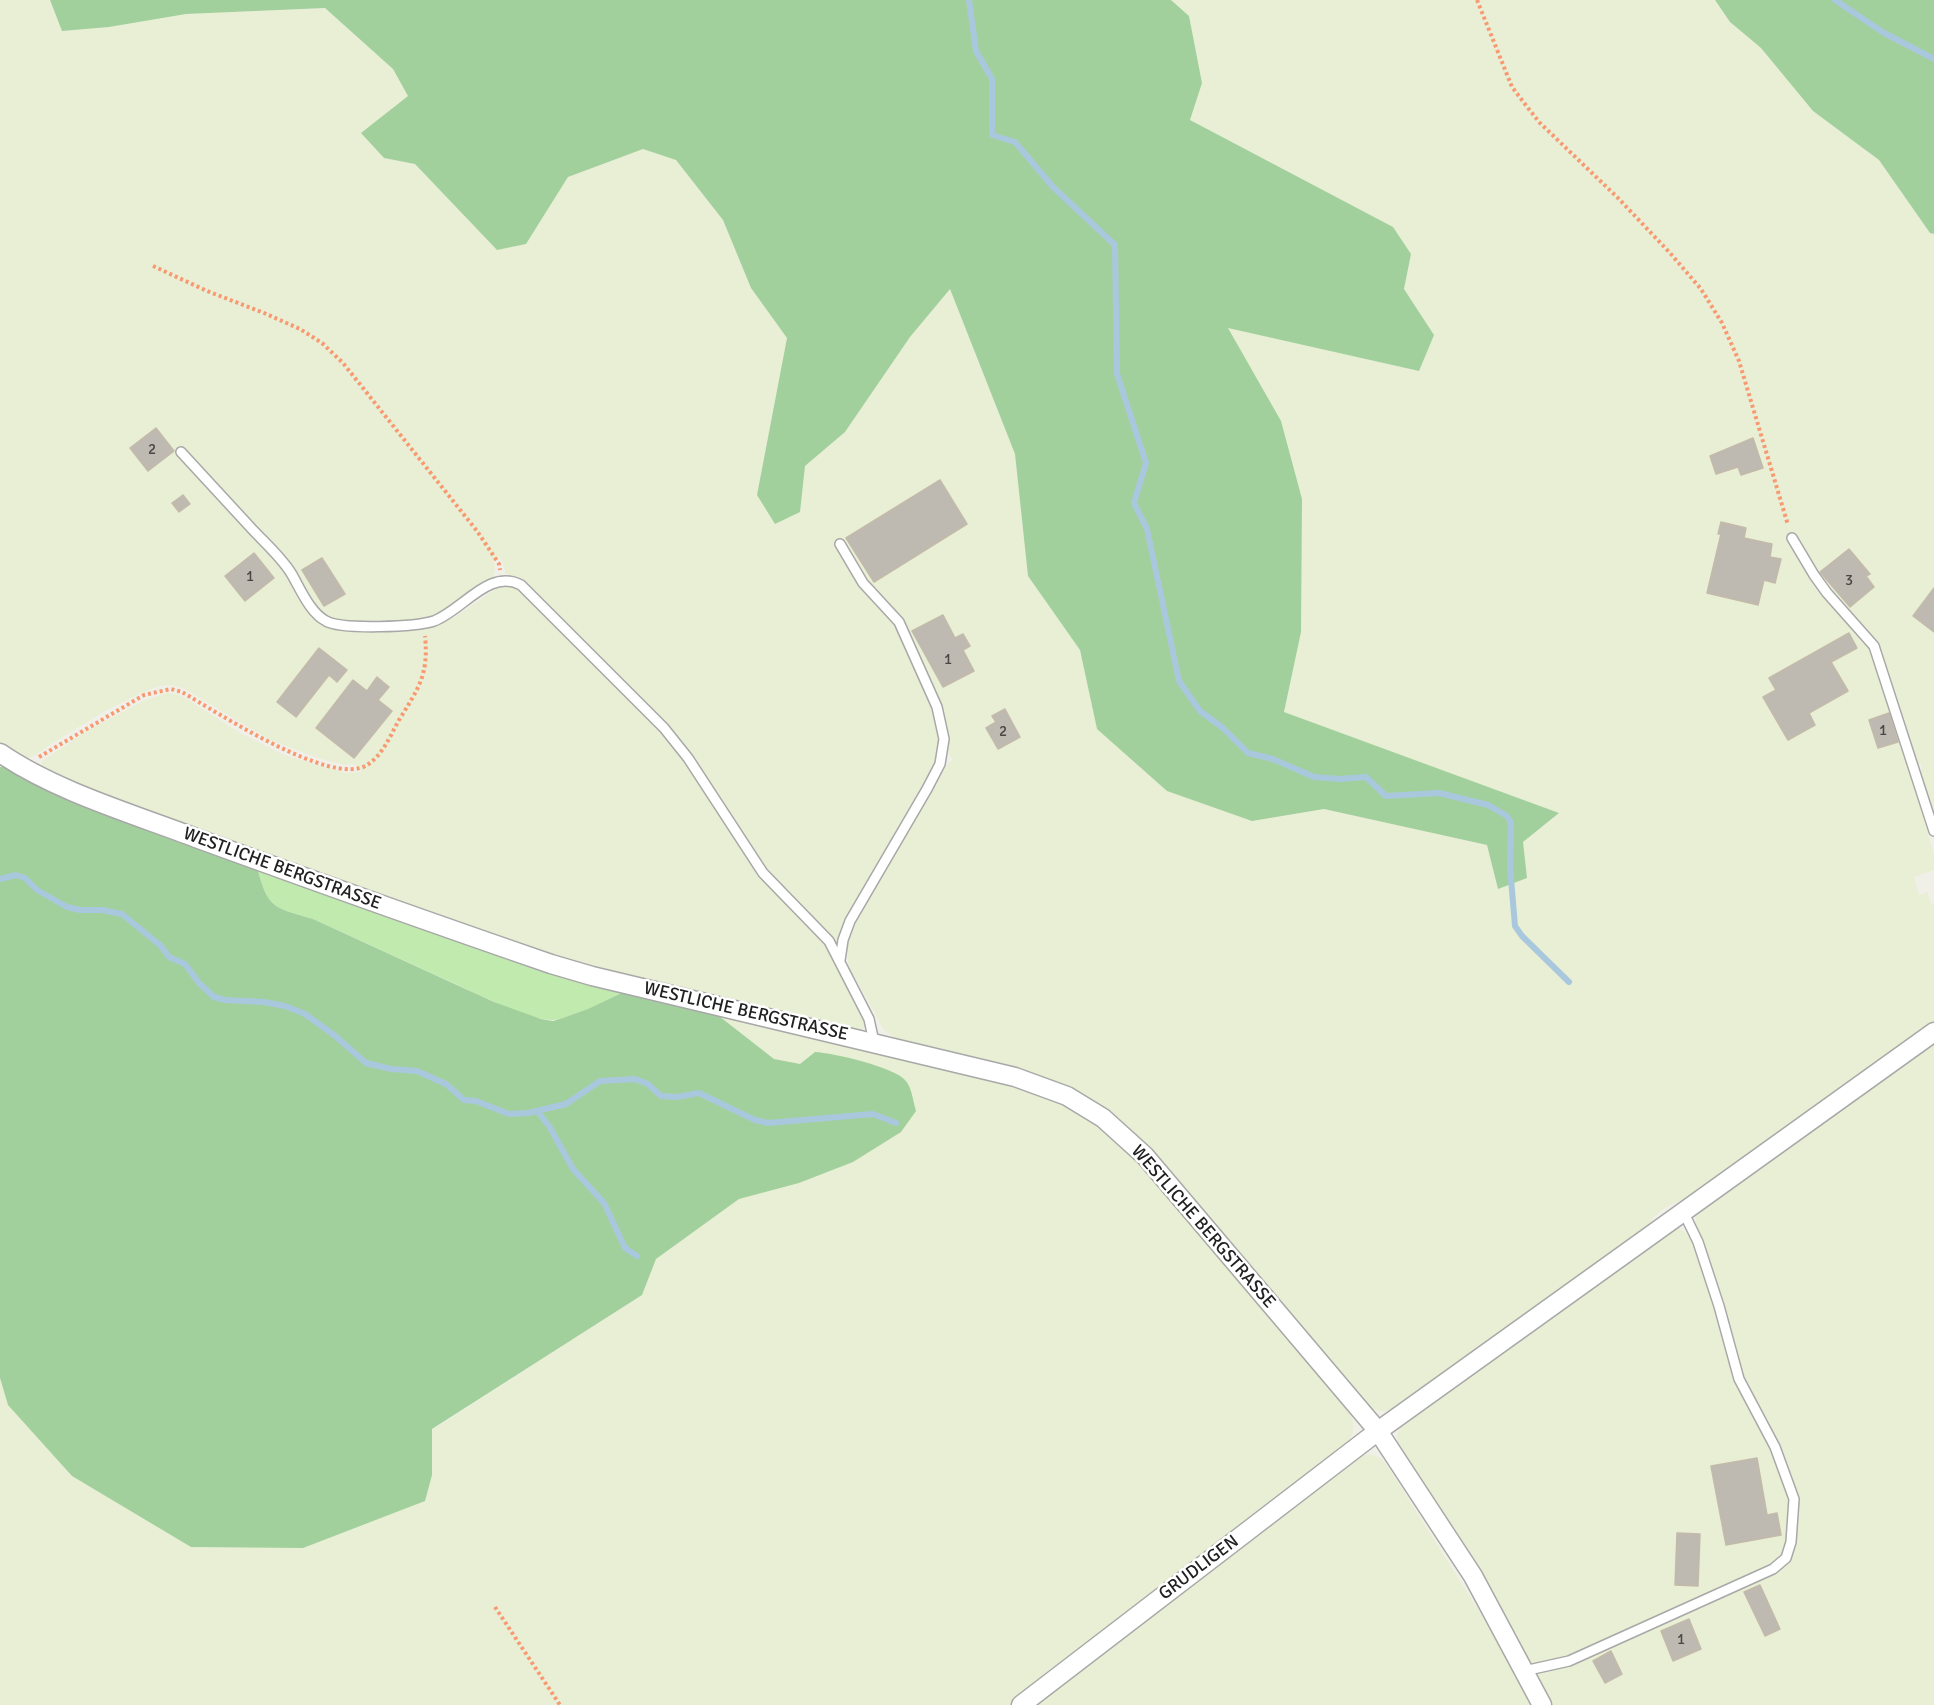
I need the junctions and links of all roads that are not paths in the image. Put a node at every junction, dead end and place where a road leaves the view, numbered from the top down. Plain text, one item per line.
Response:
1 (181, 452) dead end
2 (1792, 538) road end
3 (840, 544) dead end
4 (0, 753) edge
5 (1934, 831) edge
6 (840, 960) junction
7 (1934, 1032) edge
8 (874, 1042) junction
9 (1683, 1211) junction
10 (1378, 1431) junction
11 (1524, 1671) junction
12 (1021, 1705) edge
13 (1542, 1705) edge

1 - 6 lane
2 - 5 lane
3 - 6 lane
4 - 8 street, WESTLICHE BERGSTRASSE
6 - 8 lane
7 - 9 street, GRUDLIGEN
8 - 10 street, WESTLICHE BERGSTRASSE
9 - 10 street, GRUDLIGEN
9 - 11 lane
10 - 11 street, WESTLICHE BERGSTRASSE
10 - 12 street, GRUDLIGEN
11 - 13 street, WESTLICHE BERGSTRASSE

